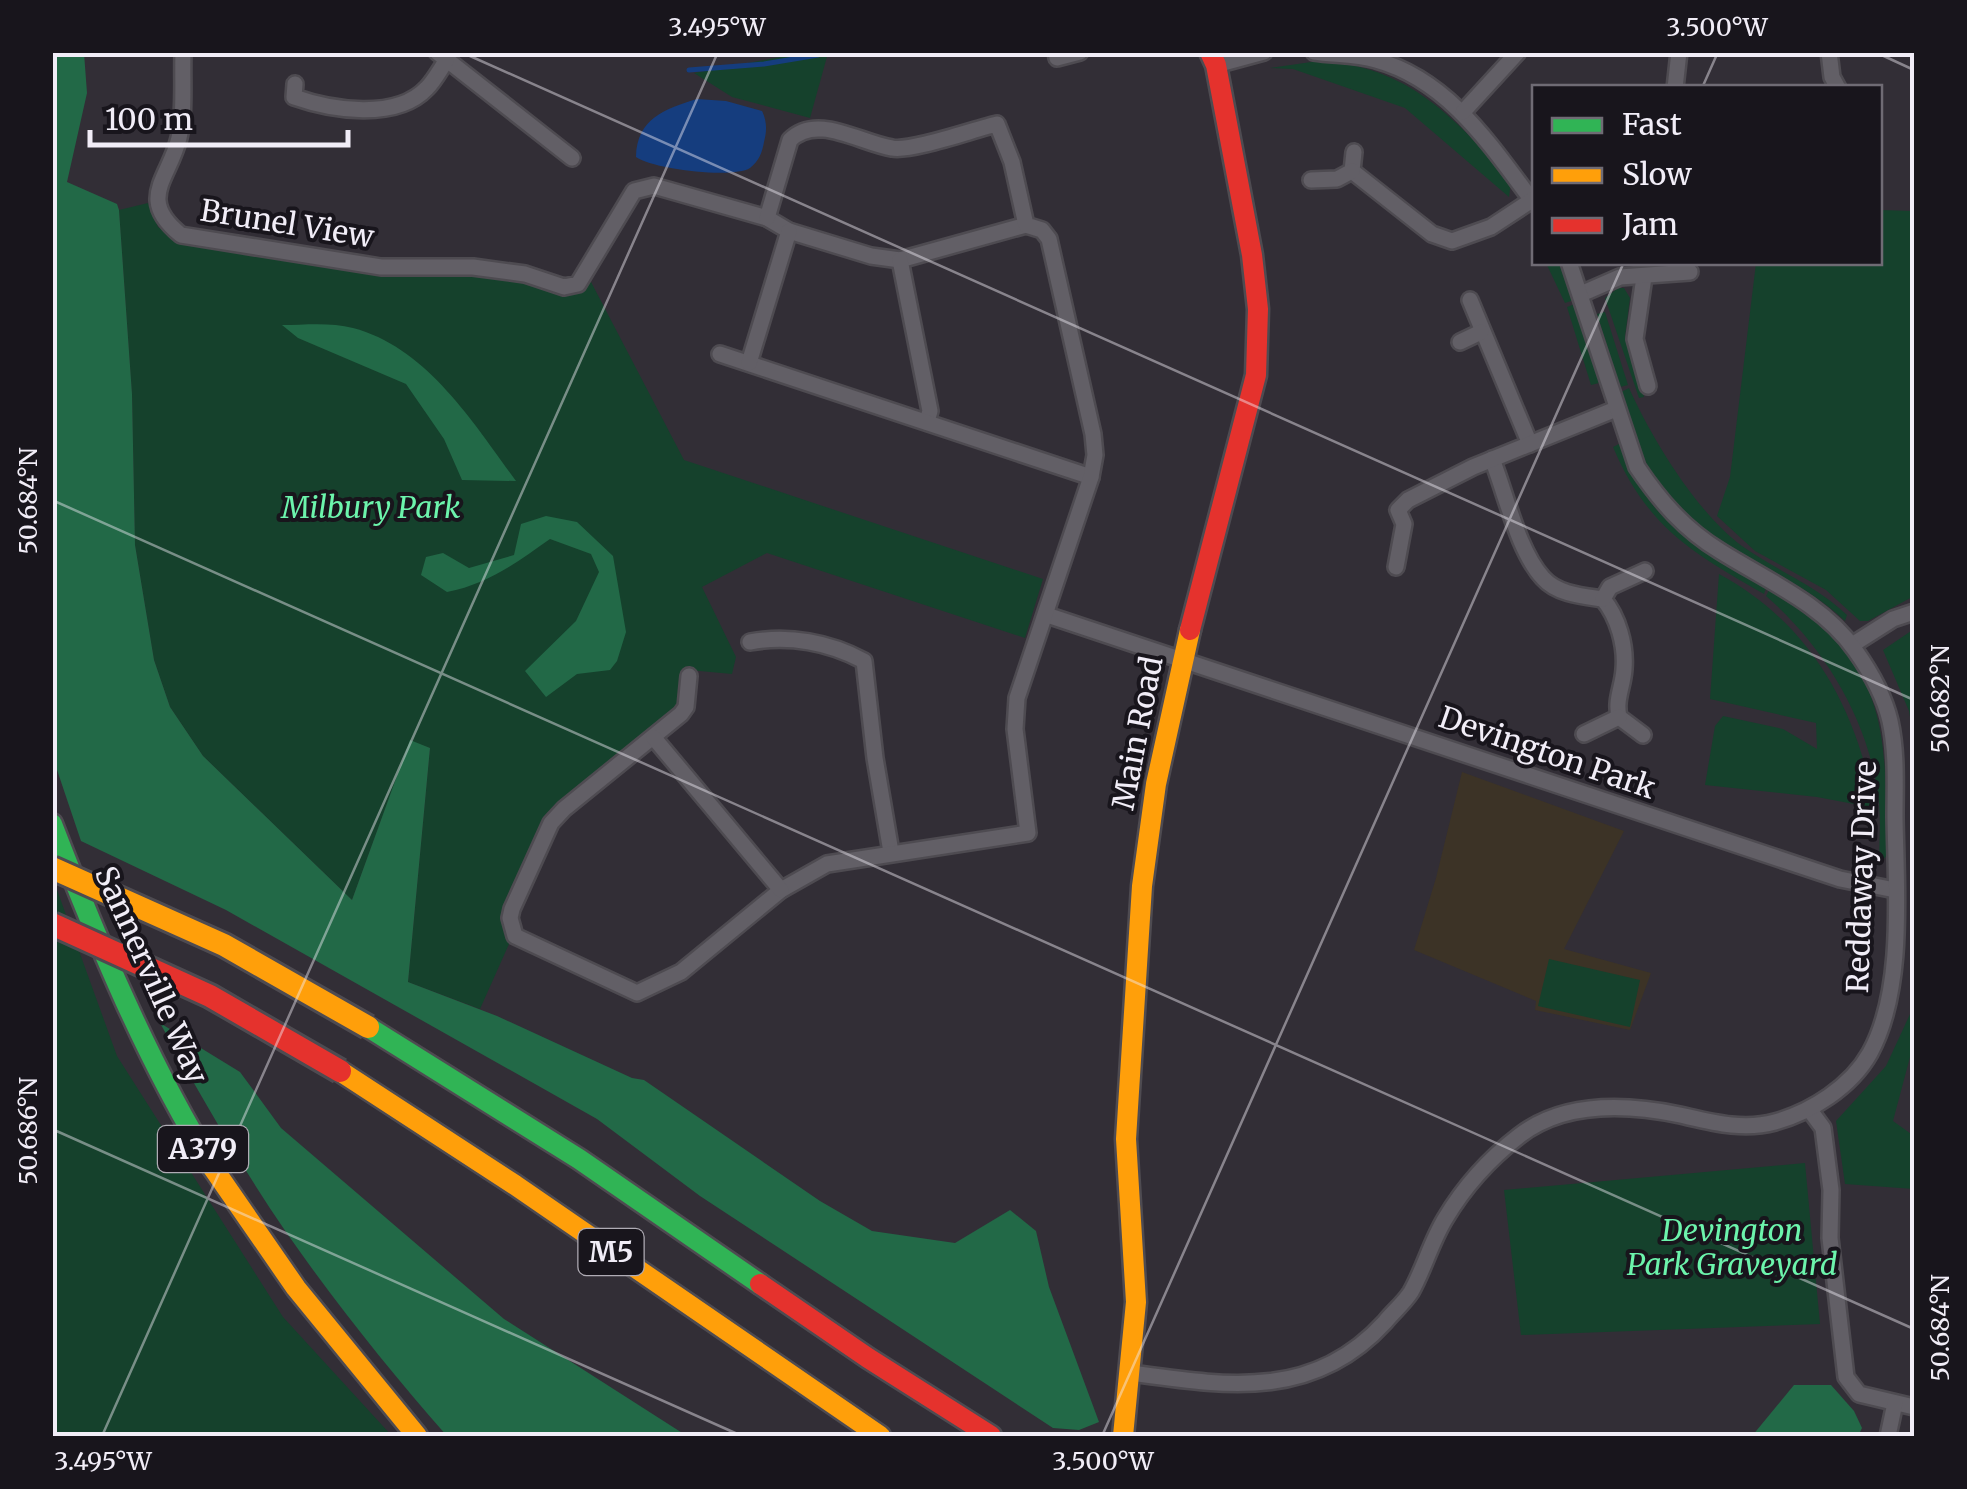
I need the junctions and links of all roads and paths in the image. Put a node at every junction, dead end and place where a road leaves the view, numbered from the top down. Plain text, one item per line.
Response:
1 (184, 52) edge
2 (1056, 52) edge
3 (1080, 52) edge
4 (1264, 52) edge
5 (1314, 52) edge
6 (1518, 52) edge
7 (1679, 52) edge
8 (1829, 52) edge
9 (441, 57) edge
10 (1213, 59) edge
11 (1675, 85) edge
12 (1836, 85) edge
13 (1463, 112) junction
14 (291, 115) dead end
15 (1354, 152) dead end
16 (572, 158) dead end
17 (1352, 171) junction
18 (1311, 180) dead end
19 (1532, 200) edge
20 (1532, 202) edge
21 (767, 218) junction
22 (1026, 225) junction
23 (789, 231) junction
24 (900, 260) junction
25 (1570, 265) edge
26 (1690, 272) dead end
27 (1644, 277) junction
28 (1581, 294) junction
29 (1470, 300) dead end
30 (1481, 332) junction
31 (1460, 342) dead end
32 (720, 354) dead end
33 (749, 363) junction
34 (1648, 386) dead end
35 (1616, 408) junction
36 (927, 421) junction
37 (1530, 444) junction
38 (1492, 459) junction
39 (1091, 477) junction
40 (1396, 567) dead end
41 (1645, 571) dead end
42 (1603, 599) junction
43 (1914, 612) edge
44 (1046, 615) junction
45 (750, 642) dead end
46 (1852, 645) junction
47 (1183, 658) junction
48 (689, 676) dead end
49 (1619, 718) junction
50 (1584, 734) dead end
51 (1642, 735) dead end
52 (654, 738) junction
53 (52, 824) edge
54 (892, 852) junction
55 (52, 868) edge
56 (781, 890) junction
57 (1896, 890) junction
58 (52, 924) edge
59 (1809, 1109) junction
60 (1131, 1373) junction
61 (1896, 1403) junction
62 (1914, 1407) edge
63 (417, 1436) edge
64 (880, 1436) edge
65 (991, 1436) edge
66 (1122, 1436) edge
67 (1888, 1436) edge

1 - 21 street, Brunel View
2 - 3 street
4 - 10 street
5 - 13 street
6 - 13 street
7 - 11 street
8 - 12 street
9 - 14 street
9 - 16 street
10 - 47 main road, Main Road
13 - 19 street
15 - 17 street
17 - 18 street
17 - 20 street
21 - 22 street
21 - 23 street
22 - 24 street
22 - 39 street
23 - 24 street
23 - 33 street
24 - 36 street
25 - 28 street, Reddaway Drive
26 - 27 street
27 - 28 street
27 - 34 street
28 - 35 street, Reddaway Drive
29 - 30 street
30 - 31 street
30 - 37 street
32 - 33 street
33 - 36 street
35 - 37 street
35 - 46 street, Reddaway Drive
36 - 39 street
37 - 38 street
38 - 40 street
38 - 42 street
39 - 44 street
41 - 42 street
42 - 49 street
43 - 46 street
44 - 47 street, Devington Park
44 - 54 street
45 - 54 street
46 - 57 street, Reddaway Drive
47 - 57 street, Devington Park
47 - 60 main road, Main Road
48 - 52 street
49 - 50 street
49 - 51 street
52 - 56 street
52 - 56 street
53 - 63 main road, Sannerville Way / A379
54 - 56 street
55 - 65 main road, M5, bridge
57 - 59 street, Reddaway Drive
58 - 64 main road, M5, bridge
59 - 60 street, Reddaway Drive
59 - 61 street
60 - 66 main road, Main Road
61 - 62 street
61 - 67 street

